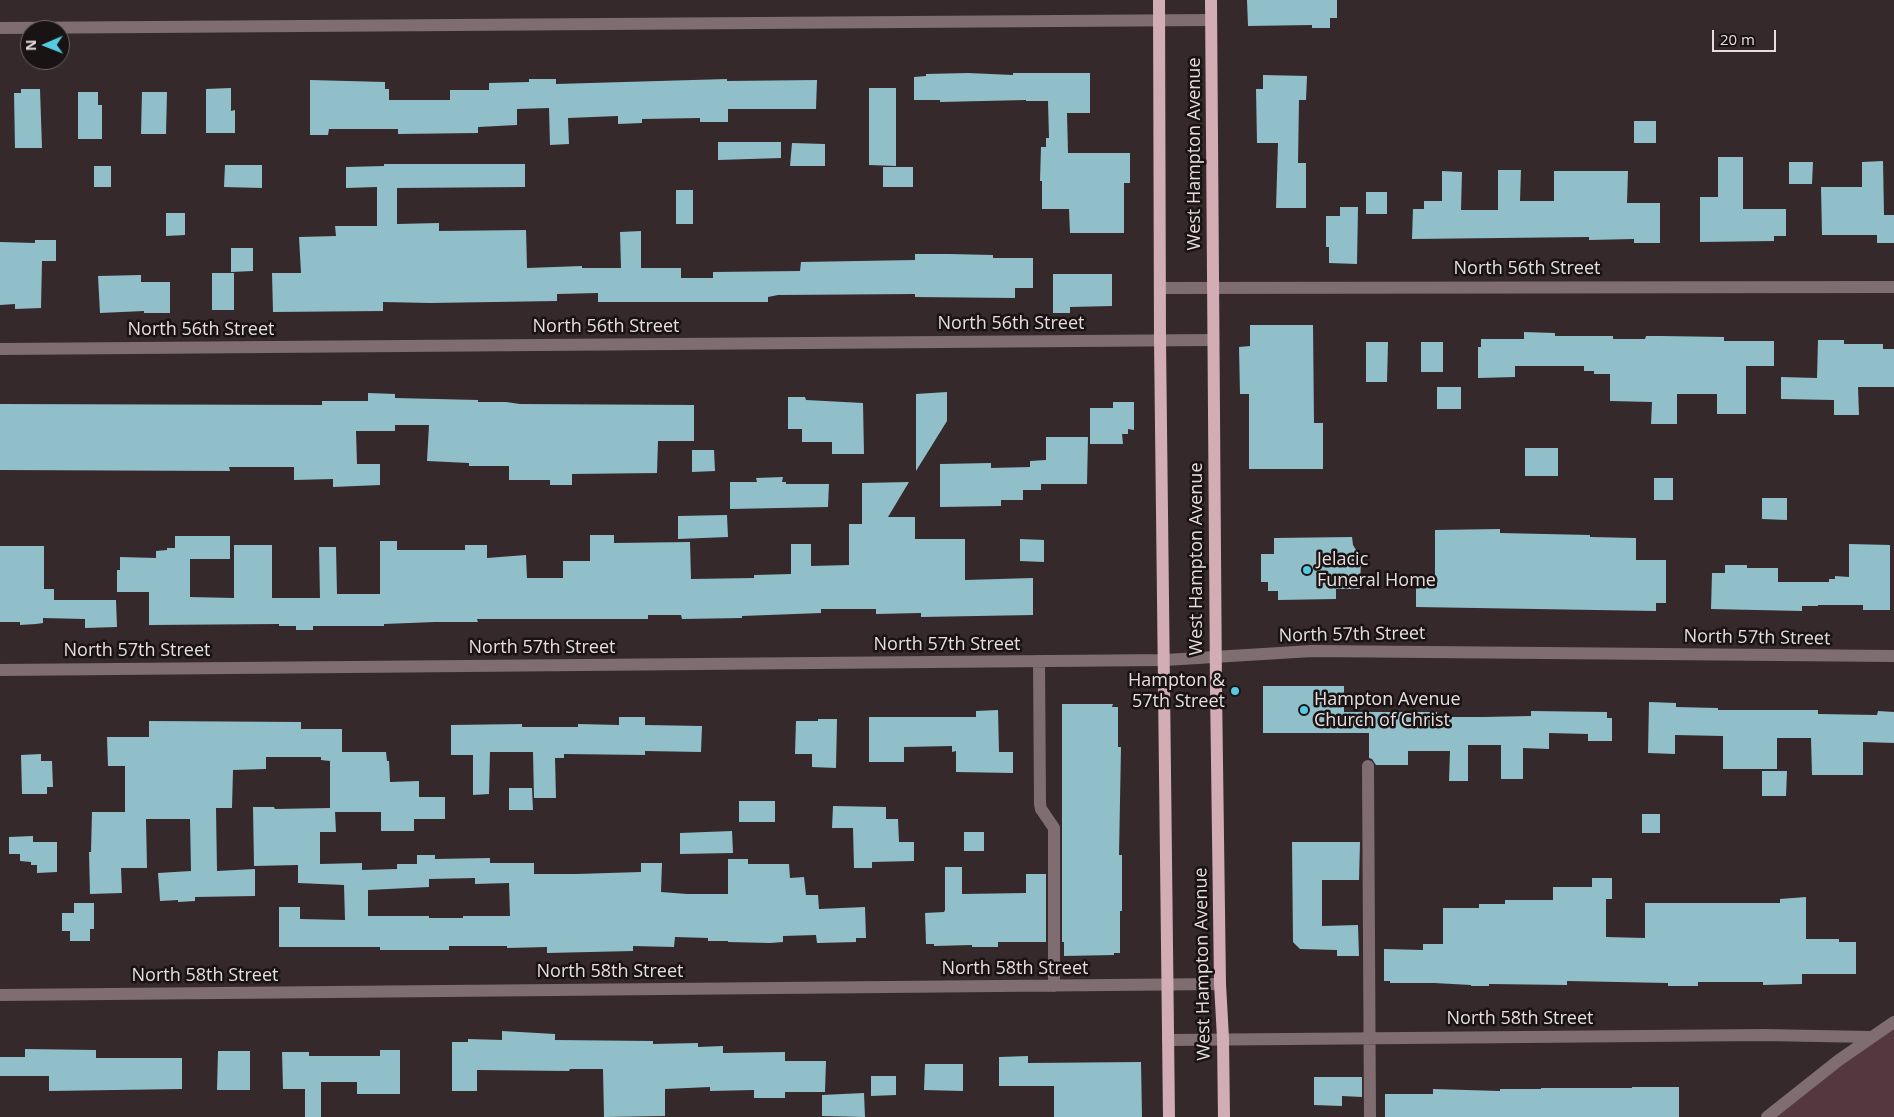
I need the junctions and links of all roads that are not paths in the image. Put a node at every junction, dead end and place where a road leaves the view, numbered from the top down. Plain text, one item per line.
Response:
1 (1159, 0) edge
2 (1211, 0) edge
3 (1211, 20) junction
4 (1159, 21) junction
5 (0, 28) edge
6 (1213, 287) junction
7 (1894, 287) edge
8 (1161, 288) junction
9 (1160, 340) junction
10 (1213, 340) junction
11 (0, 349) edge
12 (1894, 656) edge
13 (1216, 657) junction
14 (1165, 660) junction
15 (1039, 661) junction
16 (0, 670) edge
17 (1368, 766) dead end
18 (1220, 984) junction
19 (1169, 985) junction
20 (1054, 986) junction
21 (0, 995) edge
22 (1894, 1022) edge
23 (1369, 1037) junction
24 (1871, 1037) junction
25 (1223, 1038) junction
26 (1168, 1040) junction
27 (1169, 1117) edge
28 (1224, 1117) edge
29 (1370, 1117) edge
30 (1767, 1117) edge

1 - 4 main road, West Hampton Avenue
2 - 3 main road, West Hampton Avenue
3 - 4 street
3 - 6 main road, West Hampton Avenue
4 - 5 street
4 - 8 main road, West Hampton Avenue
6 - 7 street, North 56th Street
6 - 8 street, North 56th Street
6 - 10 main road, West Hampton Avenue
8 - 9 main road, West Hampton Avenue
9 - 10 street, North 56th Street
9 - 11 street, North 56th Street
9 - 14 main road, West Hampton Avenue
10 - 13 main road, West Hampton Avenue
12 - 13 street, North 57th Street
13 - 14 street, North 57th Street
13 - 18 main road, West Hampton Avenue
14 - 15 street, North 57th Street
14 - 19 main road, West Hampton Avenue
15 - 16 street, North 57th Street
15 - 20 street
17 - 23 street
18 - 19 street, North 58th Street
18 - 25 main road, West Hampton Avenue
19 - 20 street, North 58th Street
19 - 26 main road, West Hampton Avenue
20 - 21 street, North 58th Street
22 - 24 street
23 - 24 street, North 58th Street
23 - 25 street, North 58th Street
23 - 29 street
24 - 30 street
25 - 26 street, North 58th Street
25 - 28 main road, West Hampton Avenue
26 - 27 main road, West Hampton Avenue

